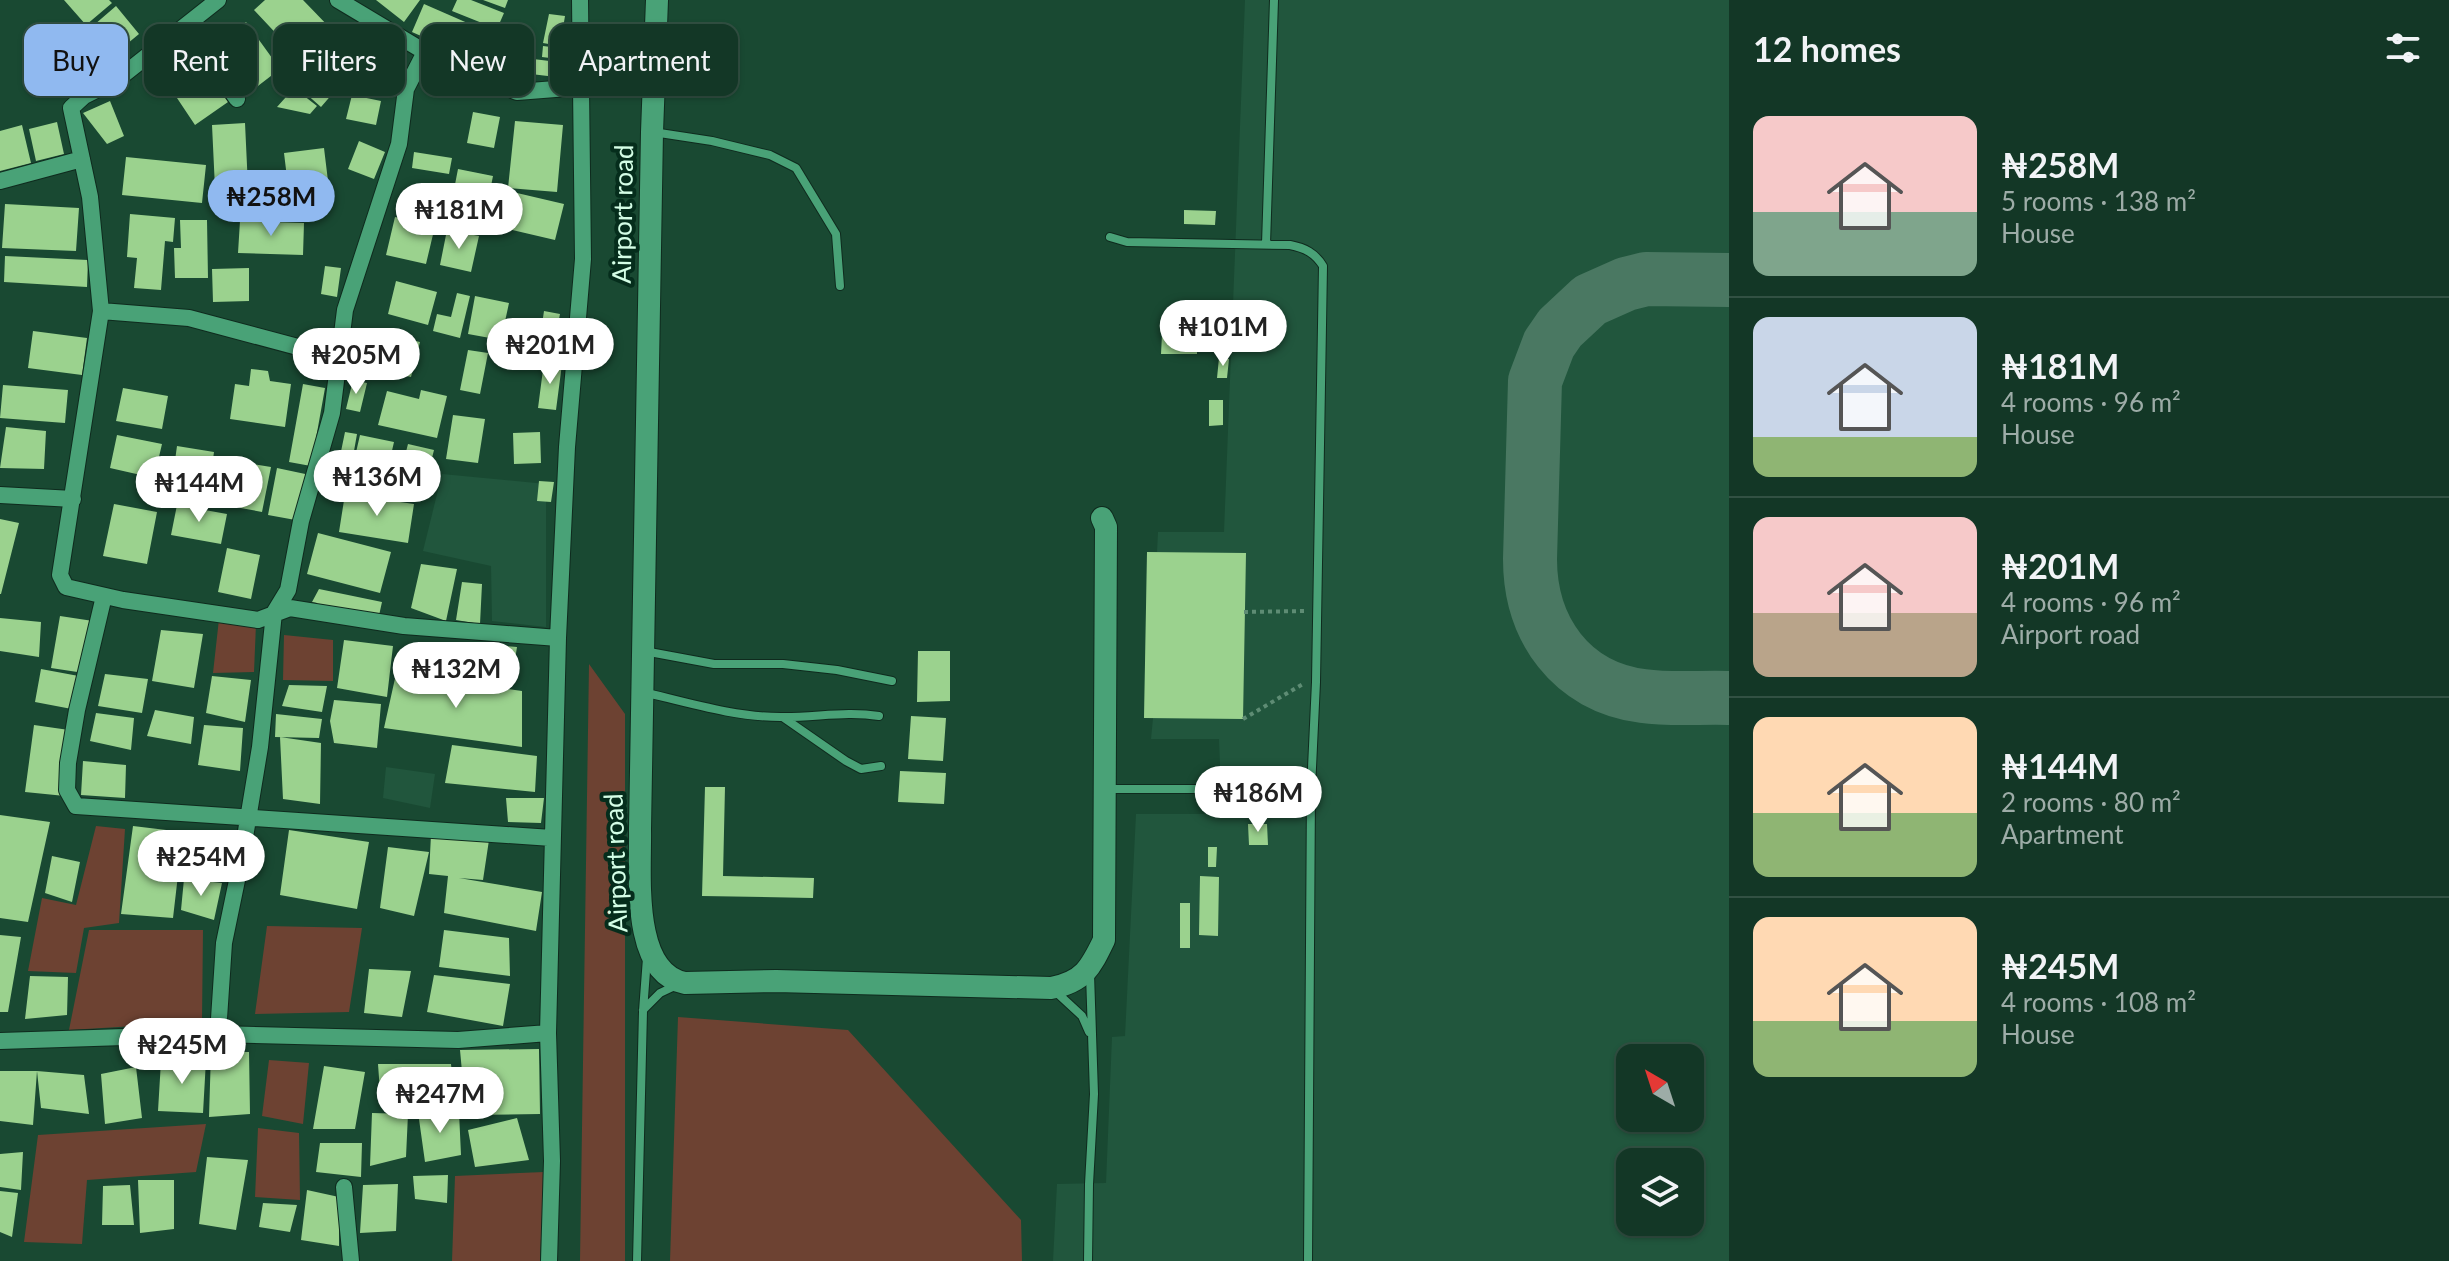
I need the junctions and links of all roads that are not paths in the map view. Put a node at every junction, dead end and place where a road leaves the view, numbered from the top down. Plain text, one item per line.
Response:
1 (218, 0) edge
2 (338, 0) edge
3 (580, 0) edge
4 (657, 0) edge
5 (1274, 0) edge
6 (190, 24) edge
7 (580, 24) edge
8 (421, 50) edge
9 (144, 59) edge
10 (421, 60) edge
11 (235, 96) edge
12 (581, 96) edge
13 (237, 99) dead end
14 (652, 132) junction
15 (82, 159) junction
16 (0, 181) edge
17 (1110, 237) dead end
18 (1266, 244) junction
19 (840, 286) dead end
20 (101, 311) junction
21 (339, 358) junction
22 (0, 495) edge
23 (73, 499) junction
24 (1102, 518) dead end
25 (104, 596) junction
26 (274, 613) junction
27 (558, 638) junction
28 (643, 651) junction
29 (892, 681) dead end
30 (642, 692) junction
31 (879, 716) dead end
32 (784, 717) junction
33 (881, 766) dead end
34 (1107, 789) junction
35 (1311, 789) junction
36 (247, 817) junction
37 (552, 838) junction
38 (648, 945) junction
39 (1090, 969) junction
40 (685, 983) junction
41 (1051, 988) junction
42 (643, 1011) junction
43 (548, 1033) junction
44 (218, 1034) junction
45 (0, 1041) edge
46 (1094, 1094) junction
47 (344, 1187) dead end
48 (351, 1261) edge
49 (549, 1261) edge
50 (637, 1261) edge
51 (1088, 1261) edge
52 (1308, 1261) edge

1 - 6 street
2 - 8 street
3 - 7 street
4 - 14 main road, Airport road
5 - 18 lane
9 - 15 street
10 - 21 street
11 - 13 street
12 - 27 street
14 - 19 lane
14 - 28 main road, Airport road
15 - 16 street
15 - 20 street
17 - 18 lane
18 - 35 lane
20 - 21 street
20 - 23 street
21 - 26 street
22 - 23 street
23 - 25 street
24 - 34 main road
25 - 26 street
25 - 36 street
26 - 27 street
26 - 36 street
27 - 37 street
28 - 29 lane
28 - 30 main road, Airport road
30 - 32 lane
30 - 38 main road, Airport road
31 - 32 lane
32 - 33 lane
34 - 35 lane
34 - 39 main road
35 - 52 lane
36 - 37 street
36 - 44 street
37 - 43 street
38 - 40 main road, Airport road
38 - 42 lane
39 - 41 main road
39 - 46 lane
40 - 41 main road
40 - 42 lane
41 - 46 lane
42 - 50 lane
43 - 44 street
43 - 49 street
44 - 45 street
46 - 51 lane
47 - 48 street

